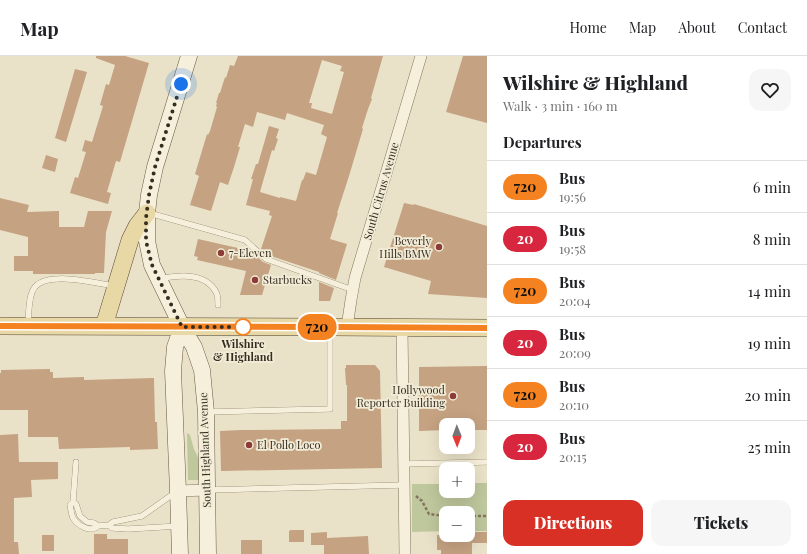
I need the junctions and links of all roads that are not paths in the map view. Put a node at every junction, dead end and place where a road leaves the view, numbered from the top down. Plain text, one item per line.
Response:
1 (190, 56) edge
2 (421, 56) edge
3 (147, 213) junction
4 (159, 279) junction
5 (116, 286) junction
6 (353, 290) junction
7 (218, 305) dead end
8 (0, 326) edge
9 (28, 326) junction
10 (104, 326) junction
11 (182, 327) junction
12 (330, 327) junction
13 (347, 327) junction
14 (402, 327) junction
15 (487, 328) edge
16 (206, 412) junction
17 (76, 462) dead end
18 (487, 462) edge
19 (403, 464) junction
20 (404, 485) junction
21 (207, 490) junction
22 (178, 491) junction
23 (109, 525) junction
24 (179, 526) junction
25 (180, 554) edge
26 (208, 554) edge
27 (404, 554) edge

1 - 3 main road, South Highland Avenue
2 - 6 street, South Citrus Avenue
3 - 4 main road, South Highland Avenue
3 - 5 main road
3 - 6 lane
4 - 7 lane
4 - 11 main road, South Highland Avenue
5 - 9 lane
5 - 10 main road
6 - 13 street, South Citrus Avenue
8 - 9 main road
9 - 10 main road
10 - 11 main road
11 - 12 main road
11 - 16 main road, South Highland Avenue
11 - 22 main road
12 - 13 main road
12 - 16 lane
13 - 14 main road
14 - 15 main road
14 - 19 street
16 - 21 main road, South Highland Avenue
17 - 23 lane
18 - 19 lane
19 - 20 street
20 - 21 lane
20 - 27 street
21 - 22 street
21 - 26 main road, South Highland Avenue
22 - 23 lane
22 - 24 main road
23 - 24 lane
24 - 25 main road

